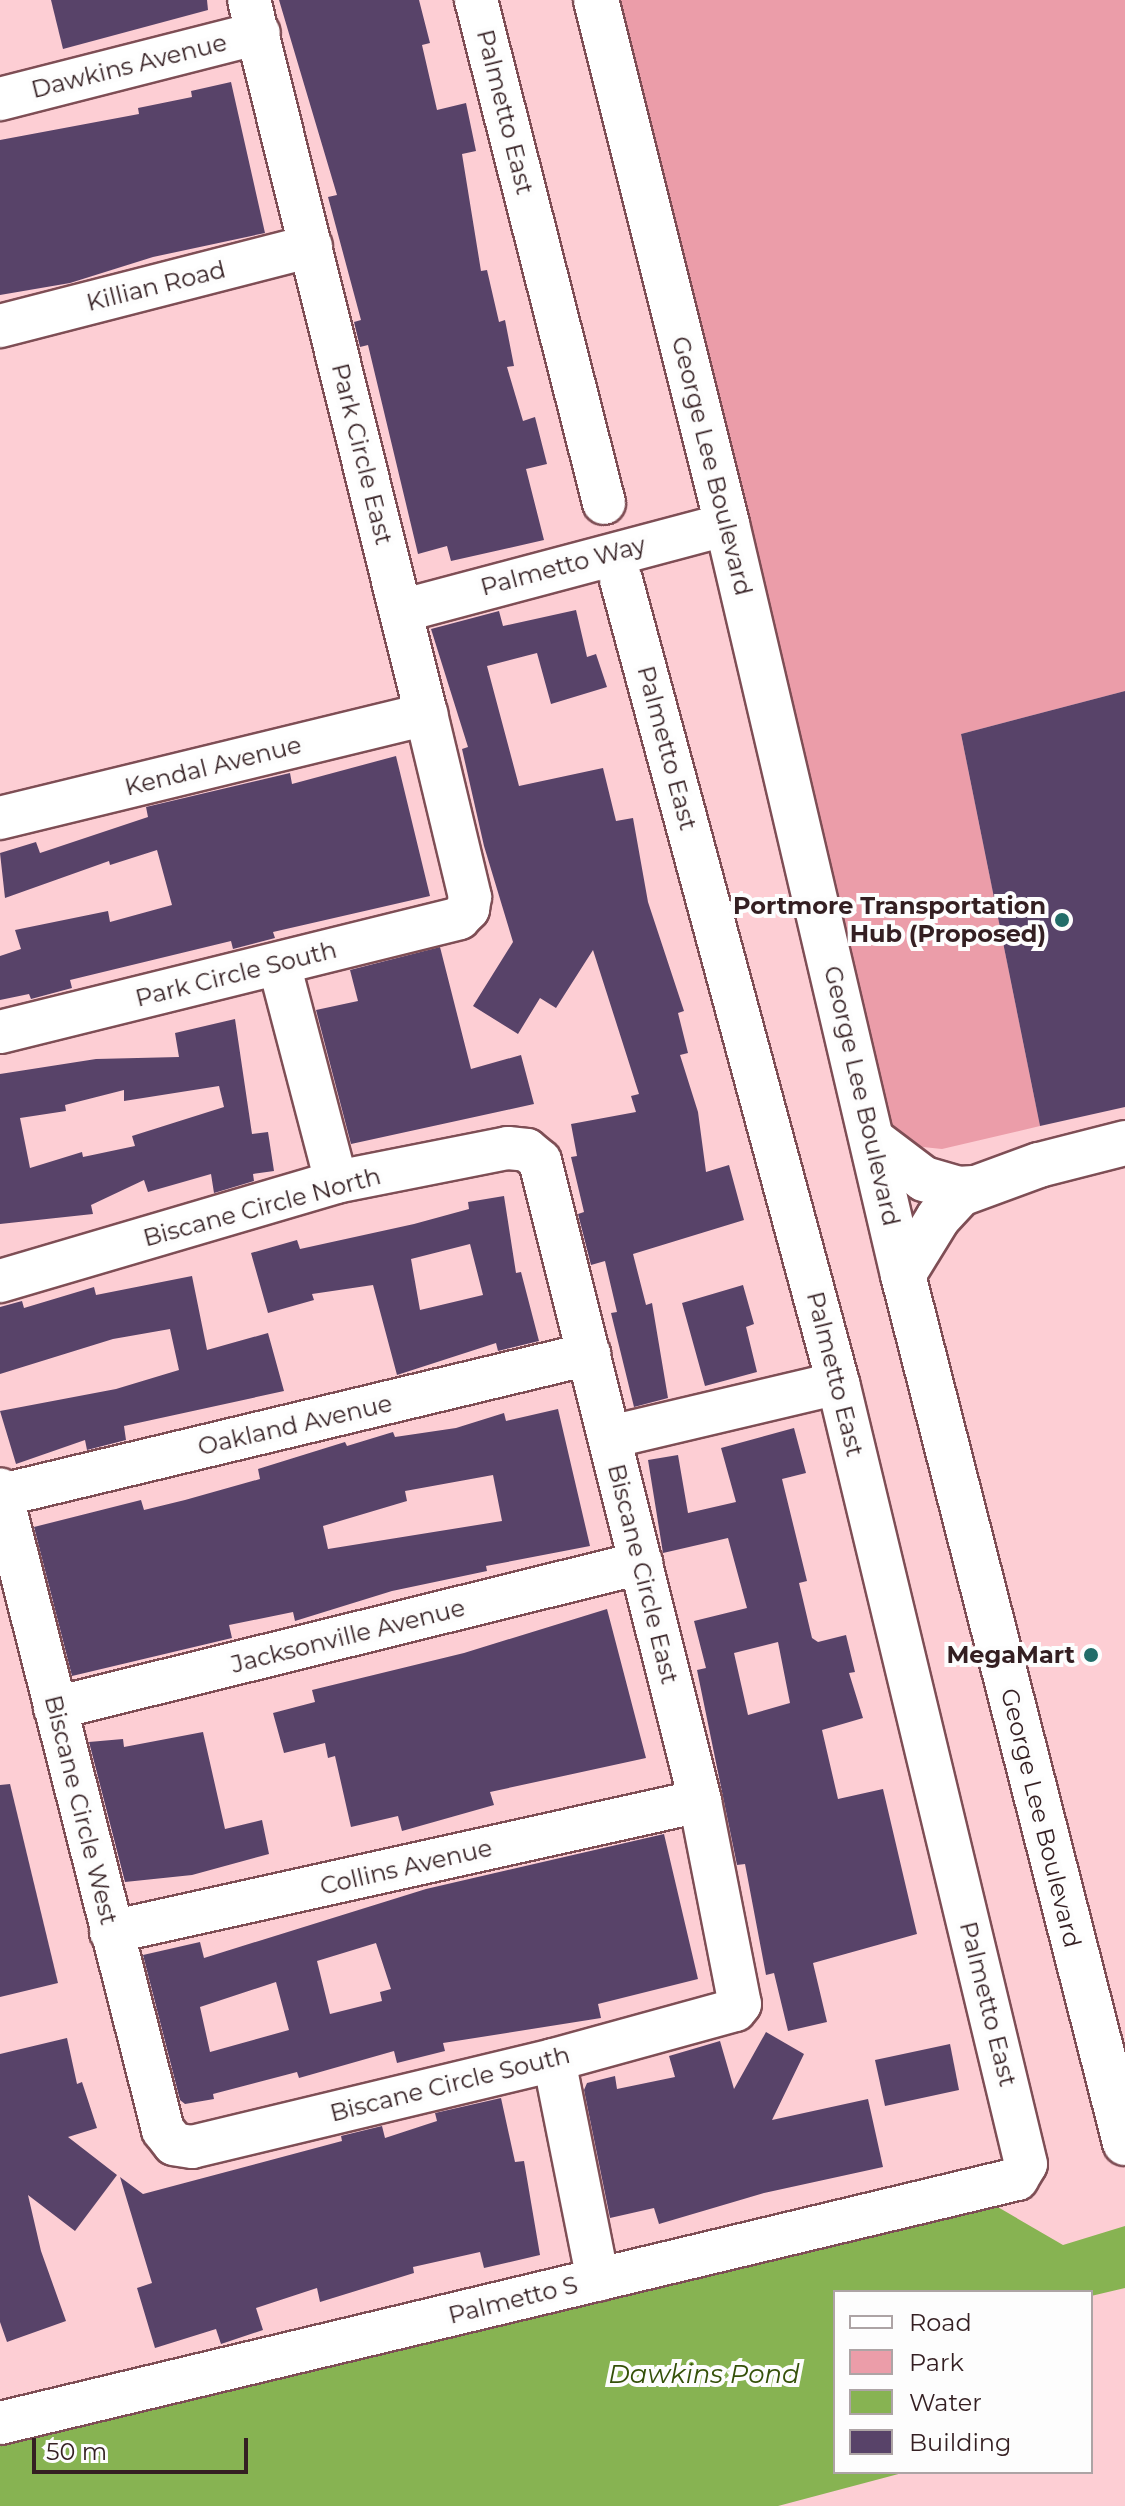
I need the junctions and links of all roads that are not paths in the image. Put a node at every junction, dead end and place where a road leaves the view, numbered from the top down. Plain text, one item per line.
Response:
1 (476, 0) edge
2 (596, 0) edge
3 (254, 16) edge
4 (0, 99) edge
5 (311, 246) junction
6 (0, 326) edge
7 (604, 503) dead end
8 (727, 524) junction
9 (621, 580) dead end
10 (401, 611) junction
11 (426, 714) junction
12 (0, 818) edge
13 (468, 909) joint
14 (279, 964) junction
15 (0, 1032) edge
16 (875, 1142) junction
17 (1125, 1143) edge
18 (527, 1150) joint
19 (336, 1182) junction
20 (974, 1188) junction
21 (903, 1275) junction
22 (0, 1281) edge
23 (589, 1354) junction
24 (838, 1383) junction
25 (610, 1437) junction
26 (1, 1492) edge
27 (641, 1563) junction
28 (13, 1592) edge
29 (55, 1708) junction
30 (700, 1801) junction
31 (111, 1932) junction
32 (740, 2004) joint
33 (554, 2060) junction
34 (163, 2130) joint
35 (1125, 2143) edge
36 (1023, 2173) joint
37 (598, 2280) junction
38 (0, 2423) edge

1 - 7 street, Palmetto East
2 - 8 main road, George Lee Boulevard
3 - 4 street, Dawkins Avenue
3 - 5 street, Park Circle East
5 - 6 street, Killian Road
5 - 10 street, Park Circle East
8 - 10 street, Palmetto Way
8 - 16 main road, George Lee Boulevard
9 - 24 street, Palmetto East
10 - 11 street, Park Circle East
11 - 12 street, Kendal Avenue
11 - 13 street, Park Circle East
13 - 14 street, Park Circle South
14 - 15 street, Park Circle South
14 - 19 street
16 - 20 main road
16 - 21 main road, George Lee Boulevard
17 - 20 main road
18 - 19 street, Biscane Circle North
18 - 23 street, Biscane Circle East
19 - 22 street, Biscane Circle North
20 - 21 main road
21 - 35 main road, George Lee Boulevard
23 - 25 street, Biscane Circle East
23 - 26 street, Oakland Avenue
24 - 25 street
24 - 36 street, Palmetto East
25 - 27 street, Biscane Circle East
26 - 28 street, Biscane Circle West
27 - 29 street, Jacksonville Avenue
27 - 30 street, Biscane Circle East
28 - 29 street, Biscane Circle West
29 - 31 street, Biscane Circle West
30 - 31 street, Collins Avenue
30 - 32 street, Biscane Circle East
31 - 34 street, Biscane Circle West
32 - 33 street, Biscane Circle South
33 - 34 street, Biscane Circle South
33 - 37 street
36 - 37 street, Palmetto S
37 - 38 street, Palmetto S

